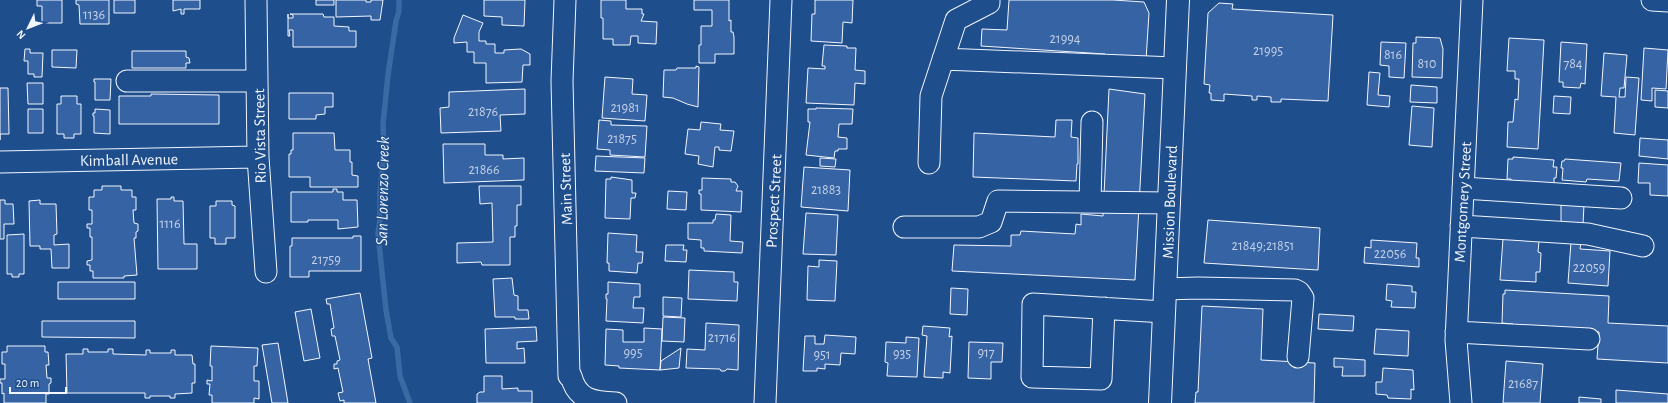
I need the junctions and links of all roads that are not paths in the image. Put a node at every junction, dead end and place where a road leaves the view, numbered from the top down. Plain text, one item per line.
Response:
1 (256, 0) edge
2 (565, 0) edge
3 (781, 0) edge
4 (989, 0) edge
5 (1178, 0) edge
6 (1472, 0) edge
7 (1652, 0) edge
8 (1668, 1) edge
9 (943, 59) junction
10 (1175, 68) junction
11 (127, 81) dead end
12 (257, 81) junction
13 (1092, 122) dead end
14 (258, 157) junction
15 (0, 162) edge
16 (929, 163) dead end
17 (1463, 188) junction
18 (1621, 198) dead end
19 (1090, 202) junction
20 (1169, 203) junction
21 (1461, 226) junction
22 (904, 227) dead end
23 (1643, 246) dead end
24 (266, 272) dead end
25 (1166, 289) junction
26 (1104, 308) junction
27 (1164, 312) junction
28 (1456, 332) junction
29 (1589, 339) dead end
30 (1298, 356) dead end
31 (616, 403) edge
32 (765, 403) edge
33 (1160, 403) edge
34 (1461, 403) edge

1 - 12 street, Rio Vista Street
2 - 31 street, Main Street
3 - 32 street, Prospect Street
4 - 9 street
5 - 10 main road, Mission Boulevard
6 - 17 street, Montgomery Street
7 - 8 street
9 - 10 street
9 - 16 street
10 - 20 main road, Mission Boulevard
11 - 12 street
12 - 14 street, Rio Vista Street
13 - 19 street
14 - 15 street, Kimball Avenue
14 - 24 street, Rio Vista Street
17 - 18 street
17 - 21 street, Montgomery Street
19 - 20 street
19 - 22 street
20 - 25 main road, Mission Boulevard
21 - 23 street
21 - 28 street, Montgomery Street
25 - 27 main road, Mission Boulevard
25 - 30 street
26 - 26 street
26 - 27 street
27 - 33 main road, Mission Boulevard
28 - 29 street
28 - 34 street, Montgomery Street

